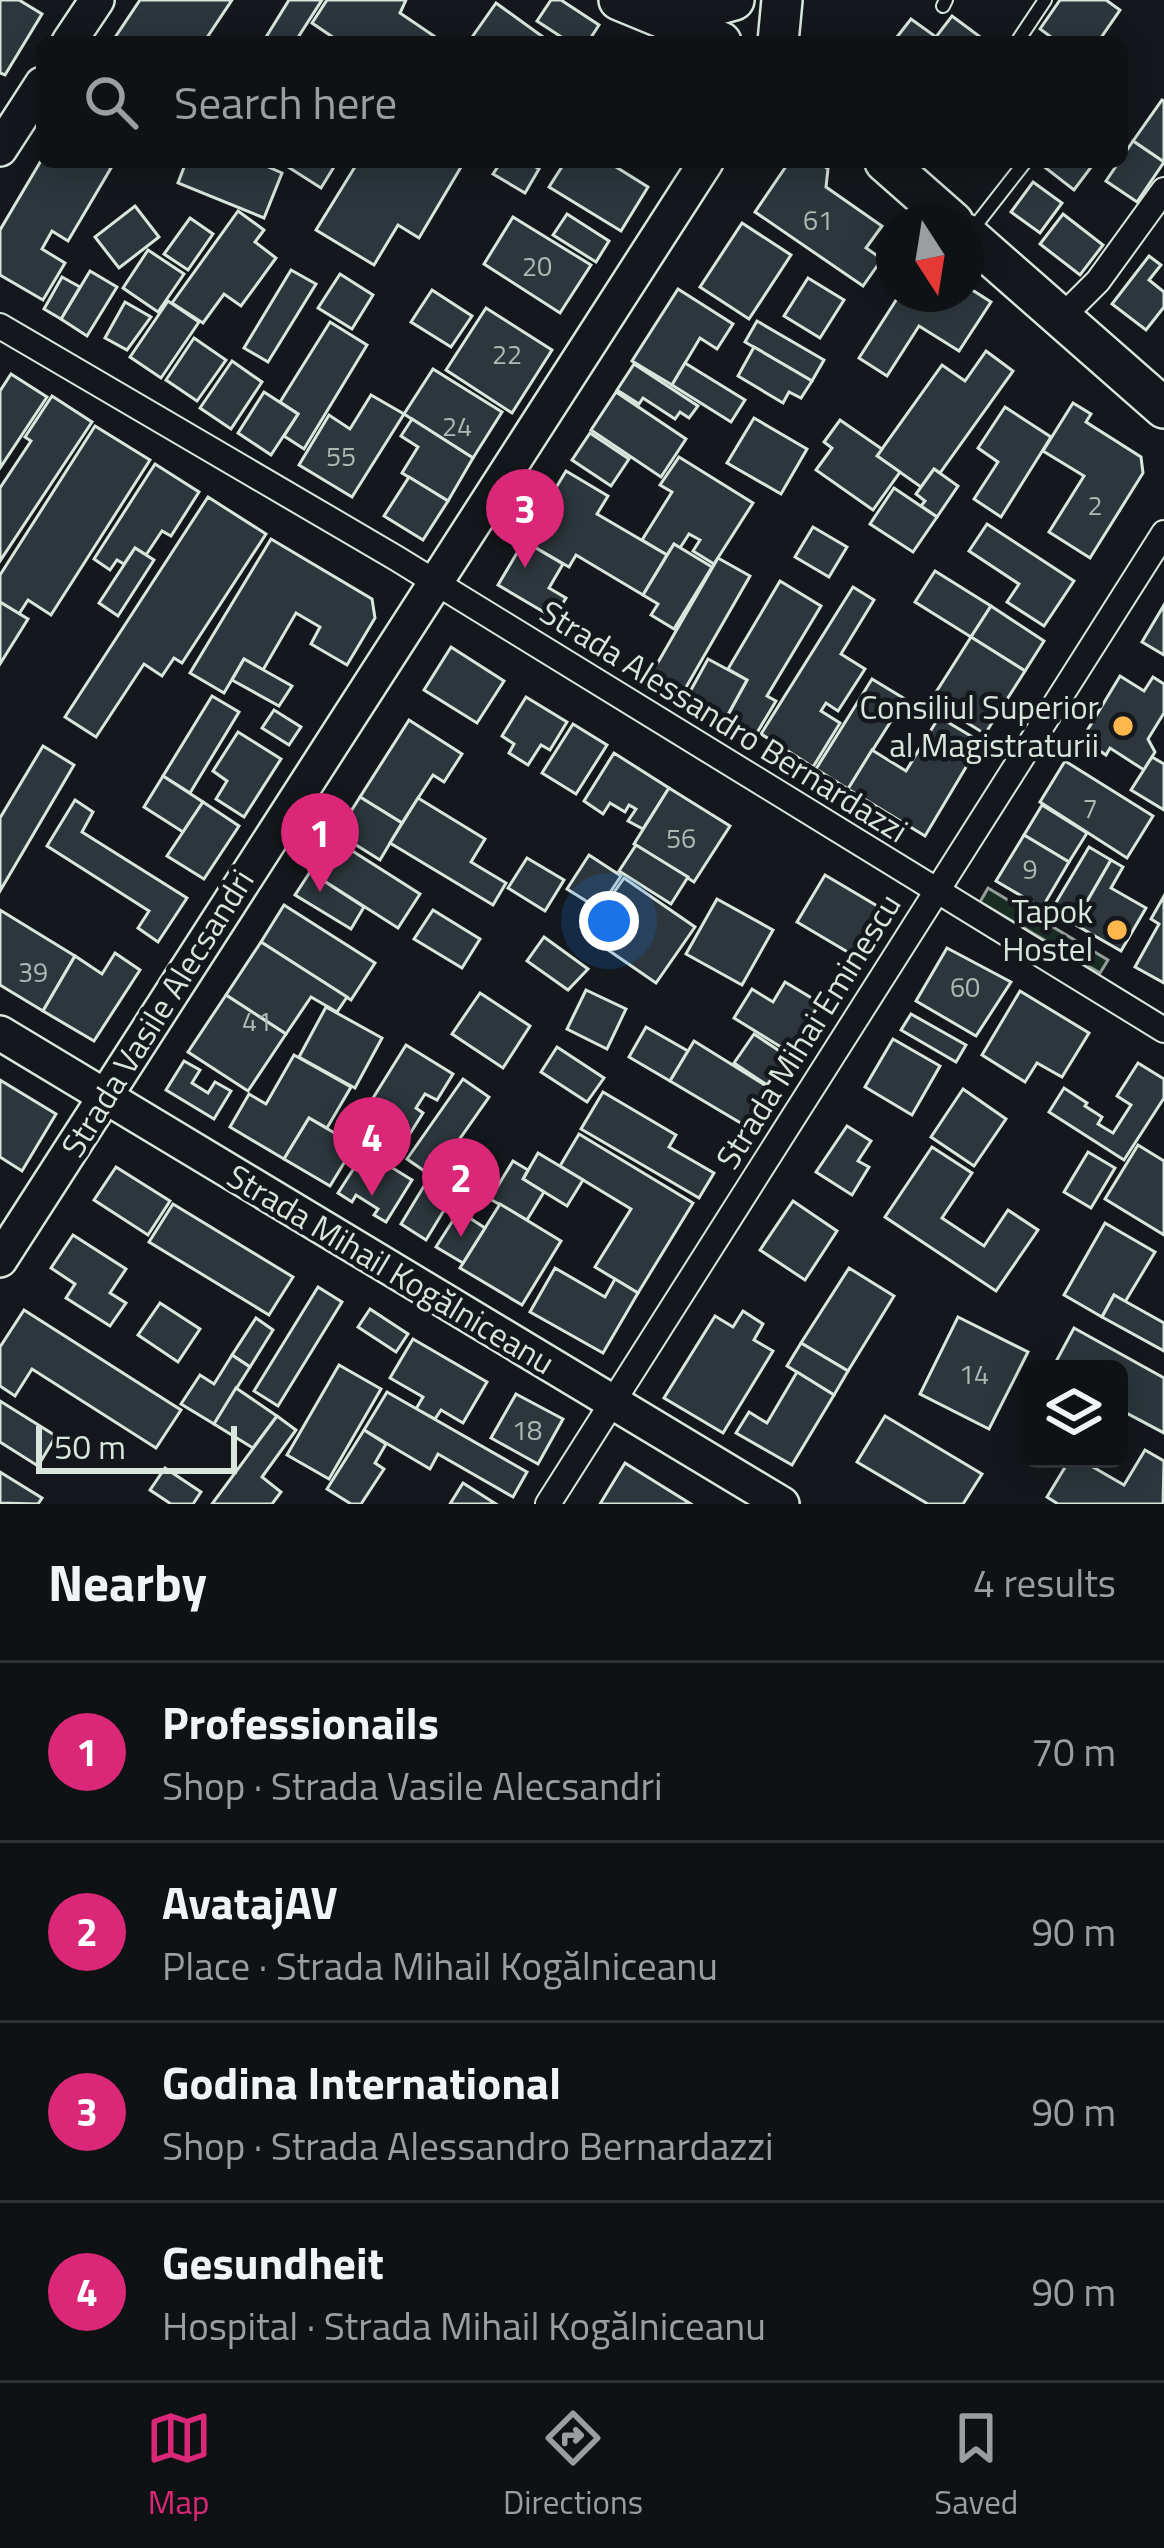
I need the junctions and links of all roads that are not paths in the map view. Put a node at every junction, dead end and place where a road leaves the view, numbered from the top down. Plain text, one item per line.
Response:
1 (97, 0) edge
2 (734, 0) edge
3 (782, 0) edge
4 (1045, 0) edge
5 (633, 6) edge
6 (74, 36) edge
7 (706, 36) edge
8 (779, 36) edge
9 (1021, 36) edge
10 (36, 94) edge
11 (0, 149) edge
12 (702, 168) edge
13 (892, 168) edge
14 (1020, 168) edge
15 (1164, 190) edge
16 (932, 204) edge
17 (984, 207) edge
18 (984, 250) edge
19 (1061, 318) junction
20 (0, 326) edge
21 (1164, 408) edge
22 (1164, 533) edge
23 (434, 581) junction
24 (936, 890) junction
25 (1164, 1030) edge
26 (0, 1033) edge
27 (104, 1095) junction
28 (0, 1260) edge
29 (612, 1402) junction
30 (548, 1504) edge
31 (782, 1504) edge

1 - 6 main road
2 - 5 main road
3 - 8 main road
4 - 9 lane
5 - 7 main road
10 - 11 main road
12 - 23 main road, Strada Vasile Alecsandri
13 - 16 main road
14 - 17 lane
15 - 19 street
18 - 19 main road
19 - 21 main road
20 - 23 street, Strada Alessandro Bernardazzi
22 - 24 street, Strada Mihai Eminescu
23 - 24 street, Strada Alessandro Bernardazzi
23 - 27 main road, Strada Vasile Alecsandri
24 - 25 street, Strada Alessandro Bernardazzi
24 - 29 street, Strada Mihai Eminescu
26 - 27 main road, Strada Mihail Kogălniceanu
27 - 28 main road, Strada Vasile Alecsandri
27 - 29 main road, Strada Mihail Kogălniceanu
29 - 30 street, Strada Mihai Eminescu
29 - 31 main road, Strada Mihail Kogălniceanu

